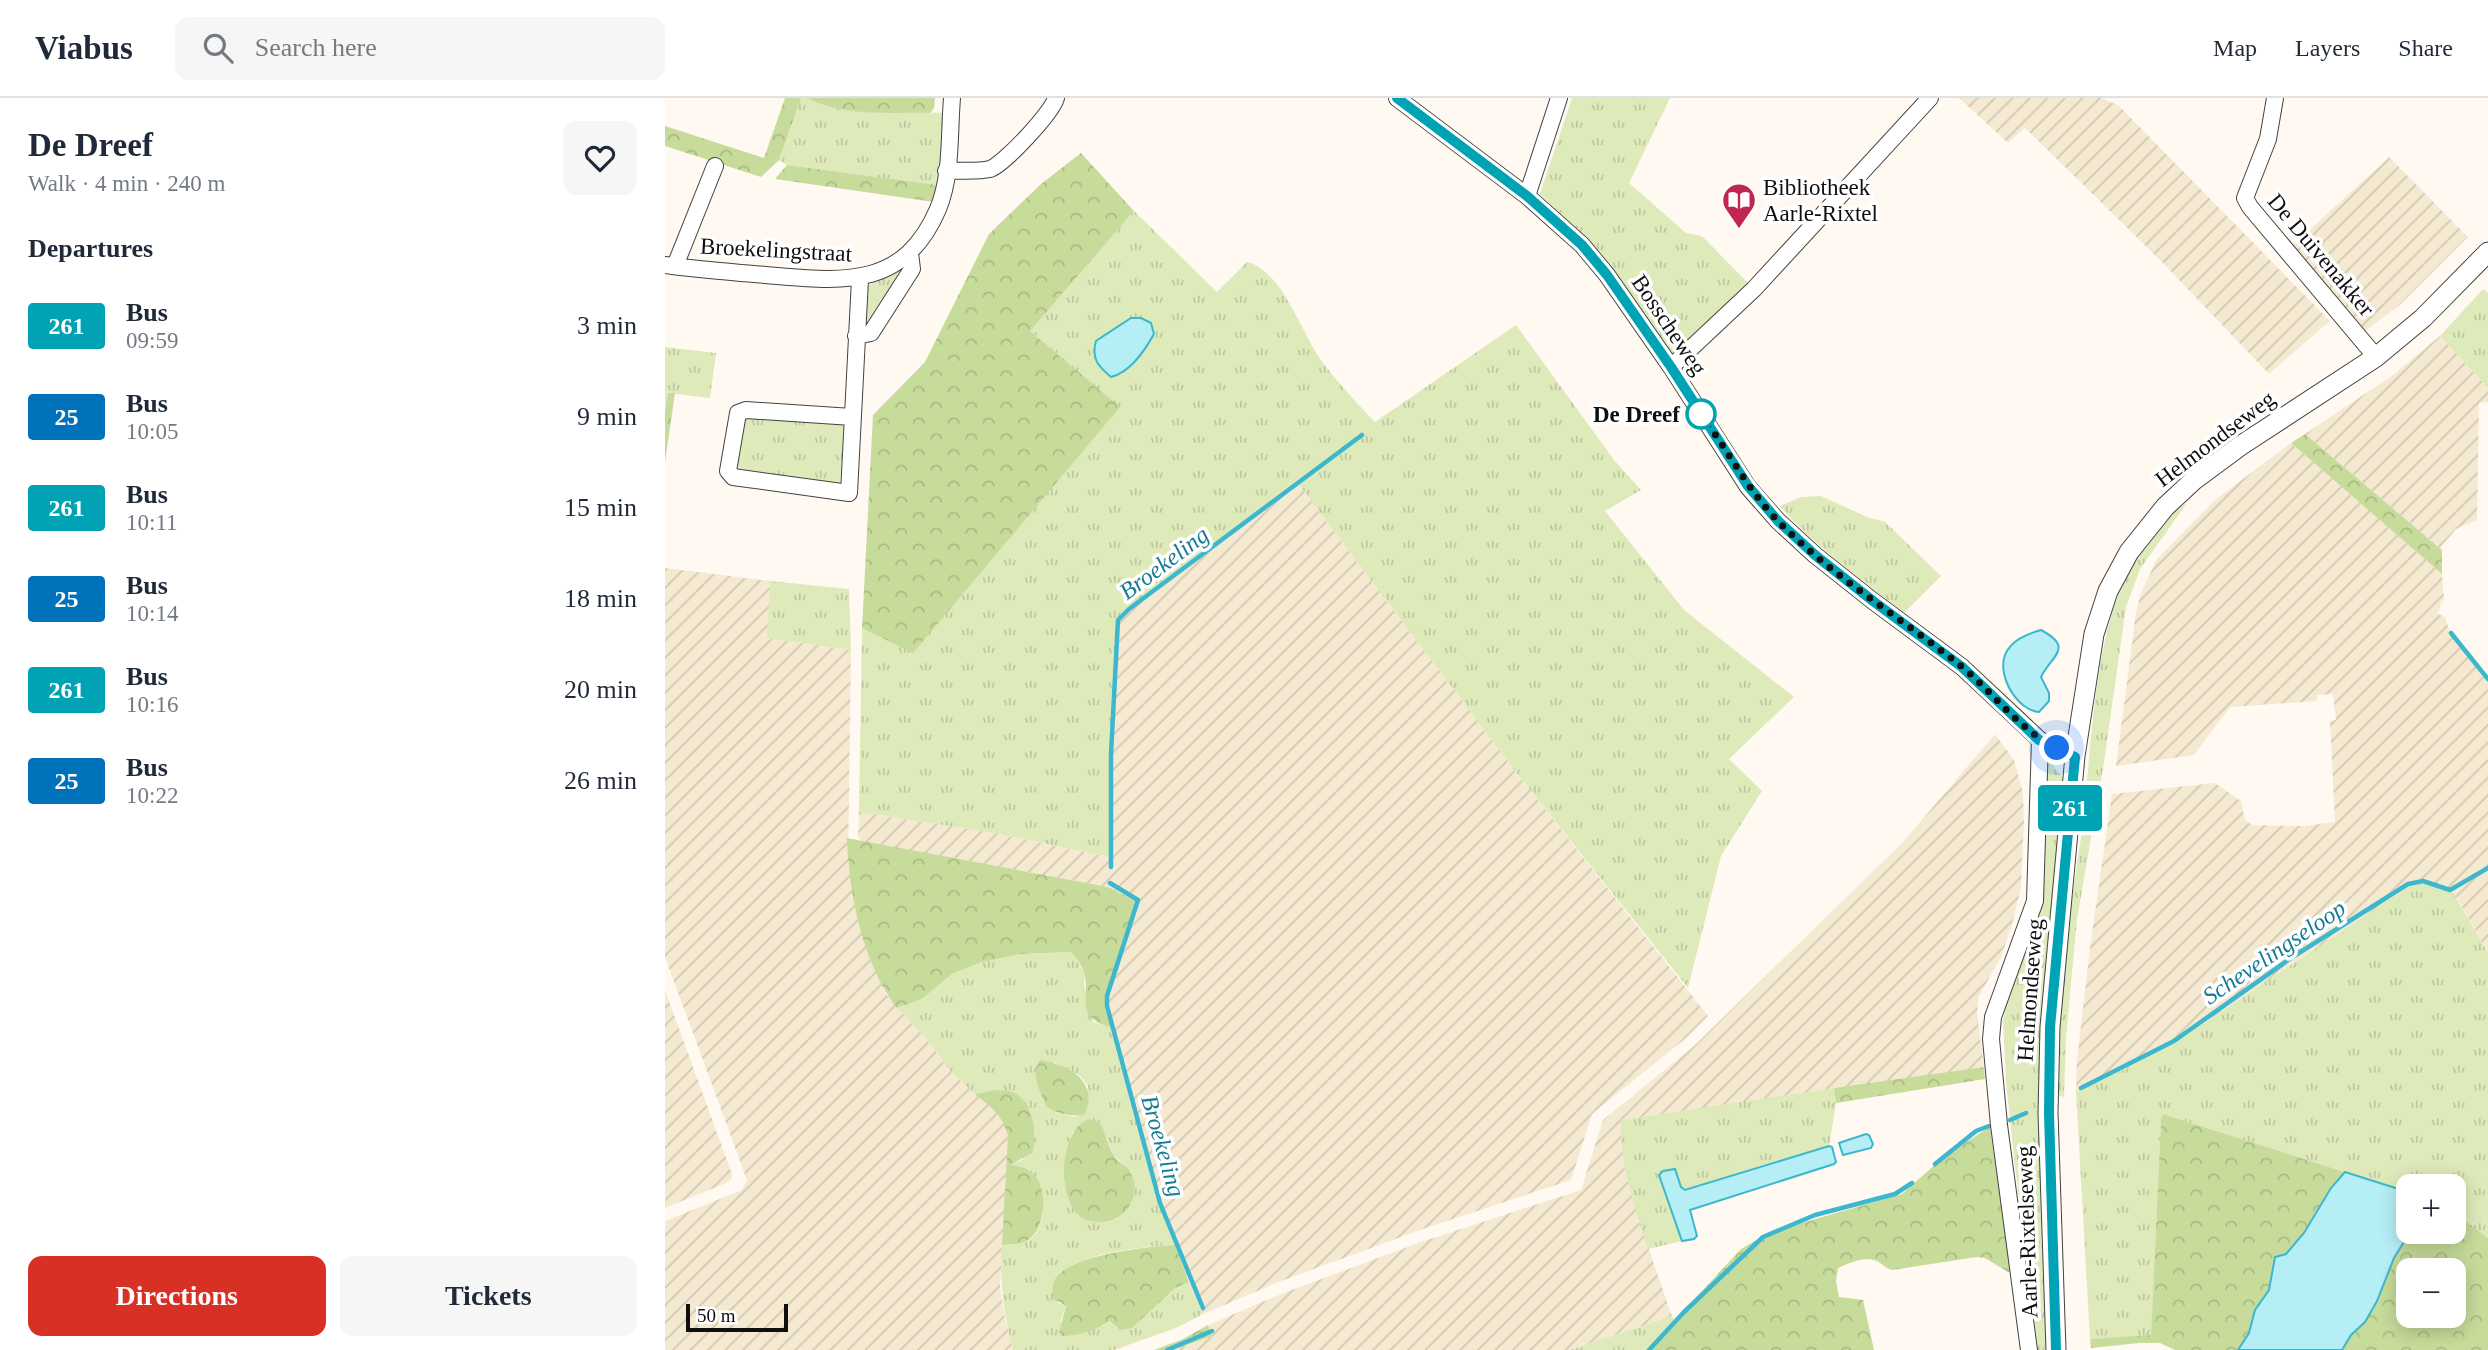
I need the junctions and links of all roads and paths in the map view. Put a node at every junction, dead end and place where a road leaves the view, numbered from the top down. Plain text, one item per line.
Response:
1 (952, 98) edge
2 (1056, 98) edge
3 (1397, 98) edge
4 (1559, 98) edge
5 (1930, 98) edge
6 (2275, 98) edge
7 (715, 166) dead end
8 (946, 171) junction
9 (1527, 196) junction
10 (2488, 252) edge
11 (910, 253) junction
12 (670, 265) edge
13 (860, 279) junction
14 (856, 336) junction
15 (2376, 357) junction
16 (1671, 367) junction
17 (852, 417) junction
18 (2039, 740) junction
19 (2075, 757) junction
20 (2049, 1113) joint
21 (1999, 1125) joint
22 (2029, 1350) edge
23 (2056, 1350) edge

1 - 8 street, Broekelingstraat
2 - 8 street
3 - 9 street, Bosscheweg
4 - 9 street
5 - 16 street
6 - 15 street, De Duivenakker
7 - 12 street, Broekelingstraat
8 - 11 street, Broekelingstraat
9 - 16 street, Bosscheweg
10 - 15 street, Helmondseweg
11 - 13 street, Broekelingstraat
11 - 14 street, Broekelingstraat
12 - 13 street, Broekelingstraat
13 - 14 street
14 - 17 street
15 - 19 street, Helmondseweg
16 - 18 street, Bosscheweg
17 - 17 street
18 - 19 street, Bosscheweg
18 - 21 street, Helmondseweg
19 - 20 street, Helmondseweg
20 - 23 street, Aarle-Rixtelseweg
21 - 22 street, Aarle-Rixtelseweg

